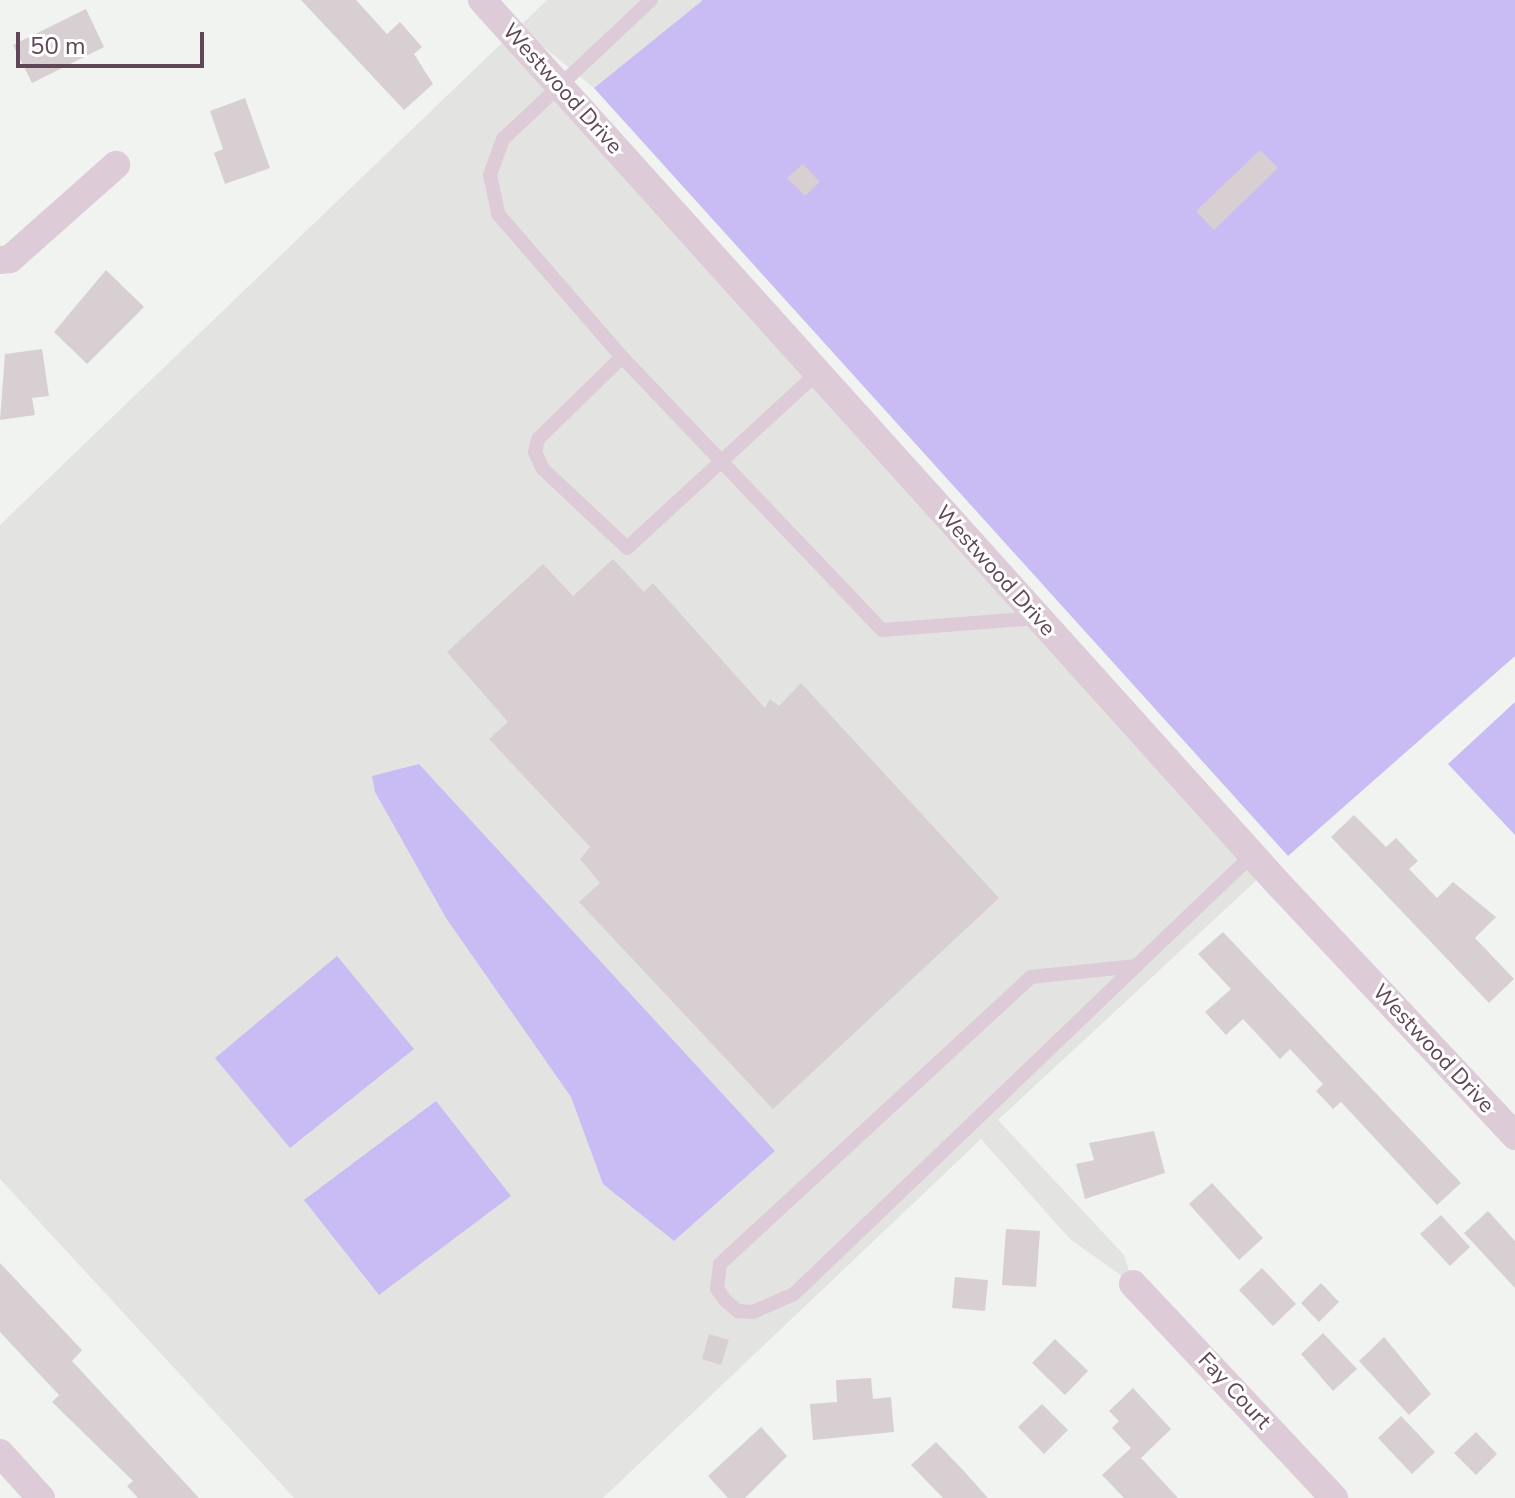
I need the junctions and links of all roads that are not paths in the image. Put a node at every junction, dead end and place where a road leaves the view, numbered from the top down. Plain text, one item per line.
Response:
1 (482, 0) edge
2 (651, 0) edge
3 (558, 86) junction
4 (116, 165) dead end
5 (0, 260) edge
6 (622, 357) junction
7 (817, 373) junction
8 (722, 463) junction
9 (1038, 618) junction
10 (1252, 855) junction
11 (1136, 966) junction
12 (1515, 1136) edge
13 (1133, 1284) dead end
14 (0, 1453) edge
15 (41, 1498) edge
16 (1334, 1498) edge

1 - 3 street, Westwood Drive
2 - 3 lane
3 - 6 lane
3 - 7 street, Westwood Drive
4 - 5 street
6 - 8 lane
6 - 8 lane
7 - 8 lane
7 - 9 street, Westwood Drive
8 - 9 lane
9 - 10 street, Westwood Drive
10 - 11 lane
10 - 12 street, Westwood Drive
11 - 11 lane
13 - 16 street, Fay Court
14 - 15 street

